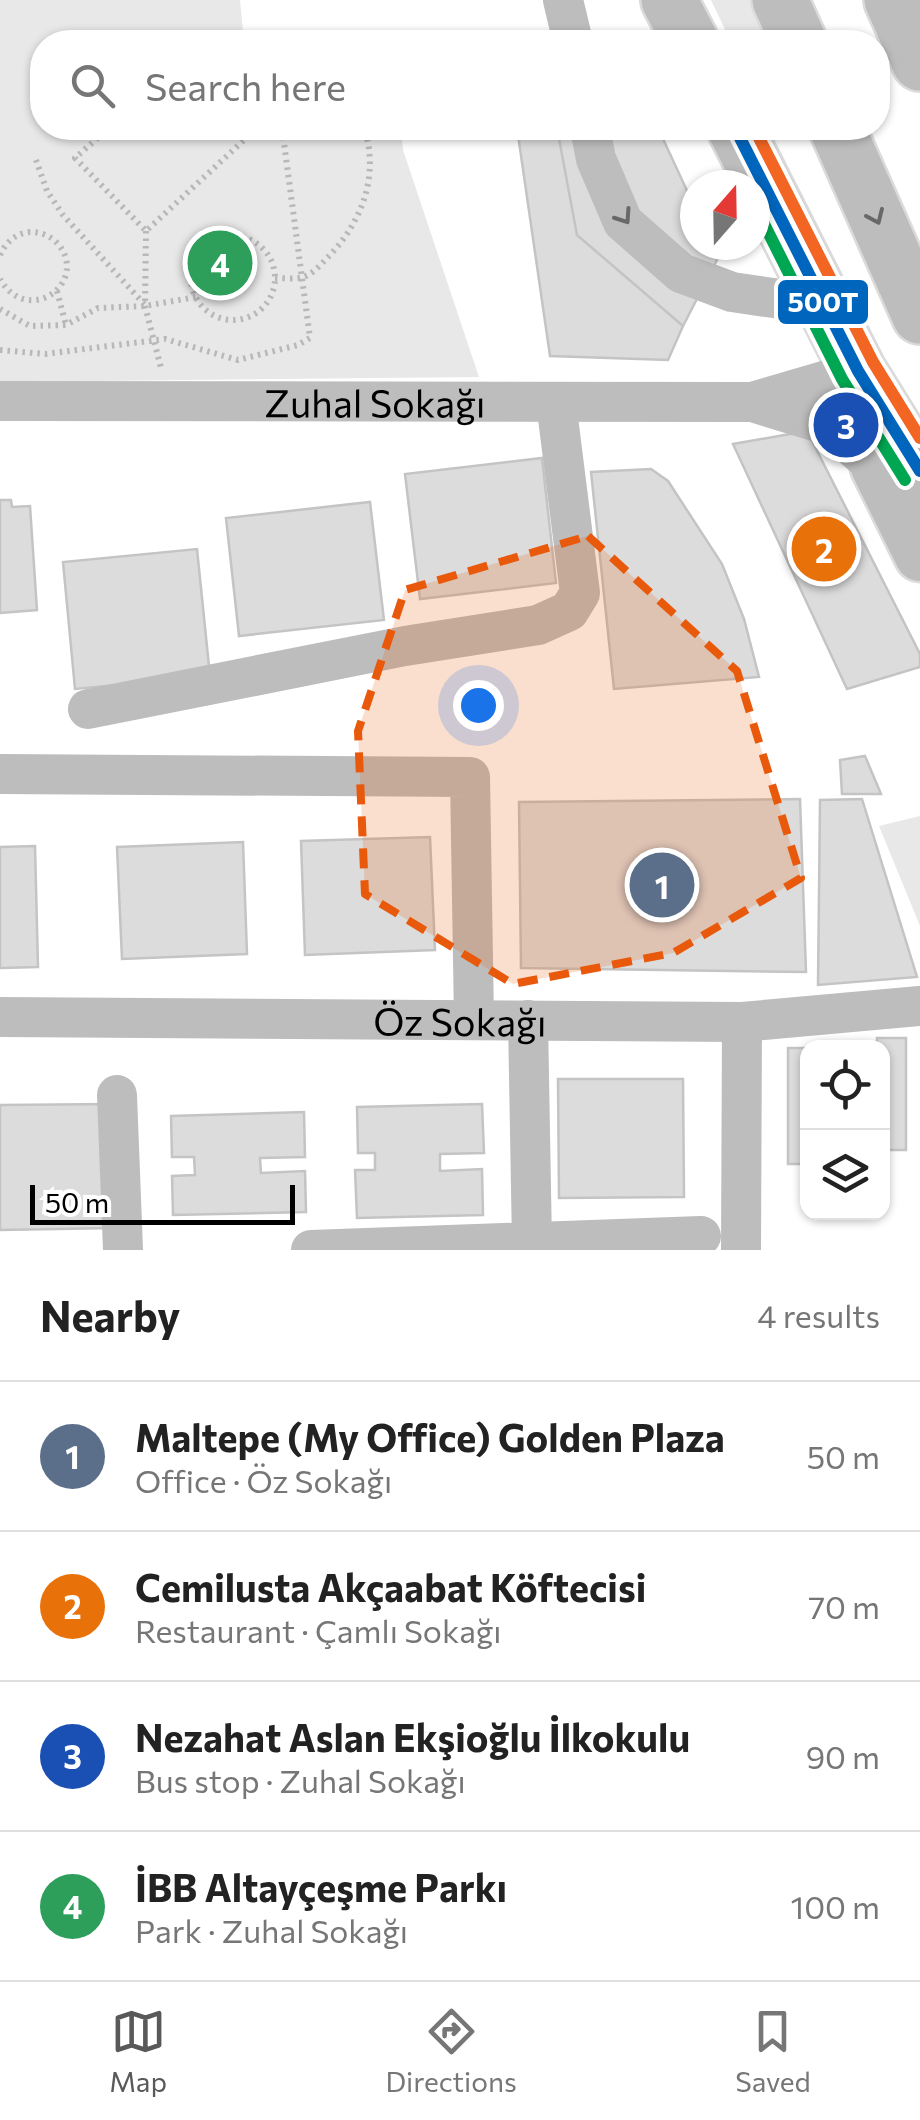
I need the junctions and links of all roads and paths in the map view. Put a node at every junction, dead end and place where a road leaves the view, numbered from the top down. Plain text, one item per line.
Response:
1 (562, 0) edge
2 (669, 0) edge
3 (780, 0) edge
4 (892, 0) edge
5 (570, 30) edge
6 (685, 30) edge
7 (794, 30) edge
8 (920, 62) edge
9 (95, 140) edge
10 (244, 140) edge
11 (284, 140) edge
12 (368, 140) edge
13 (592, 140) edge
14 (742, 140) edge
15 (842, 140) edge
16 (36, 160) dead end
17 (146, 231) junction
18 (1, 250) edge
19 (275, 278) junction
20 (0, 279) edge
21 (302, 279) junction
22 (57, 291) junction
23 (196, 297) junction
24 (145, 306) junction
25 (828, 306) junction
26 (0, 308) edge
27 (920, 316) edge
28 (66, 325) junction
29 (154, 341) junction
30 (0, 350) edge
31 (858, 371) junction
32 (0, 401) edge
33 (556, 402) junction
34 (752, 402) junction
35 (170, 403) junction
36 (898, 470) edge
37 (920, 556) edge
38 (88, 709) dead end
39 (0, 774) edge
40 (920, 1006) edge
41 (0, 1017) edge
42 (474, 1020) junction
43 (528, 1020) junction
44 (742, 1022) junction
45 (117, 1095) dead end
46 (701, 1236) dead end
47 (513, 1247) edge
48 (123, 1250) edge
49 (311, 1250) edge
50 (741, 1250) edge

1 - 5 street
2 - 6 highway
3 - 7 highway
4 - 8 highway
9 - 17 path
10 - 17 path
11 - 21 path
12 - 21 path
13 -> 25 street
14 - 25 highway
15 -> 27 highway
16 - 24 path
17 - 24 path
18 - 22 path
19 - 21 path
19 - 23 path
19 - 23 path
20 - 22 path
21 - 29 path
22 - 28 path
23 - 24 path
24 - 28 path
24 - 29 path
25 - 31 highway
26 - 28 path
29 - 30 path
29 - 35 path
31 - 34 street, Zuhal Sokağı
31 - 36 highway
32 - 35 street, Zuhal Sokağı
33 - 34 street, Zuhal Sokağı
33 - 35 street, Zuhal Sokağı
33 - 38 street
34 - 36 street, Zuhal Sokağı
36 - 37 main road
39 - 42 street
40 - 44 street, Öz Sokağı
41 - 42 street, Öz Sokağı
42 - 43 street, Öz Sokağı
43 - 44 street, Öz Sokağı
43 - 47 street
44 - 50 street
45 - 48 street
46 - 47 street
47 - 49 street

